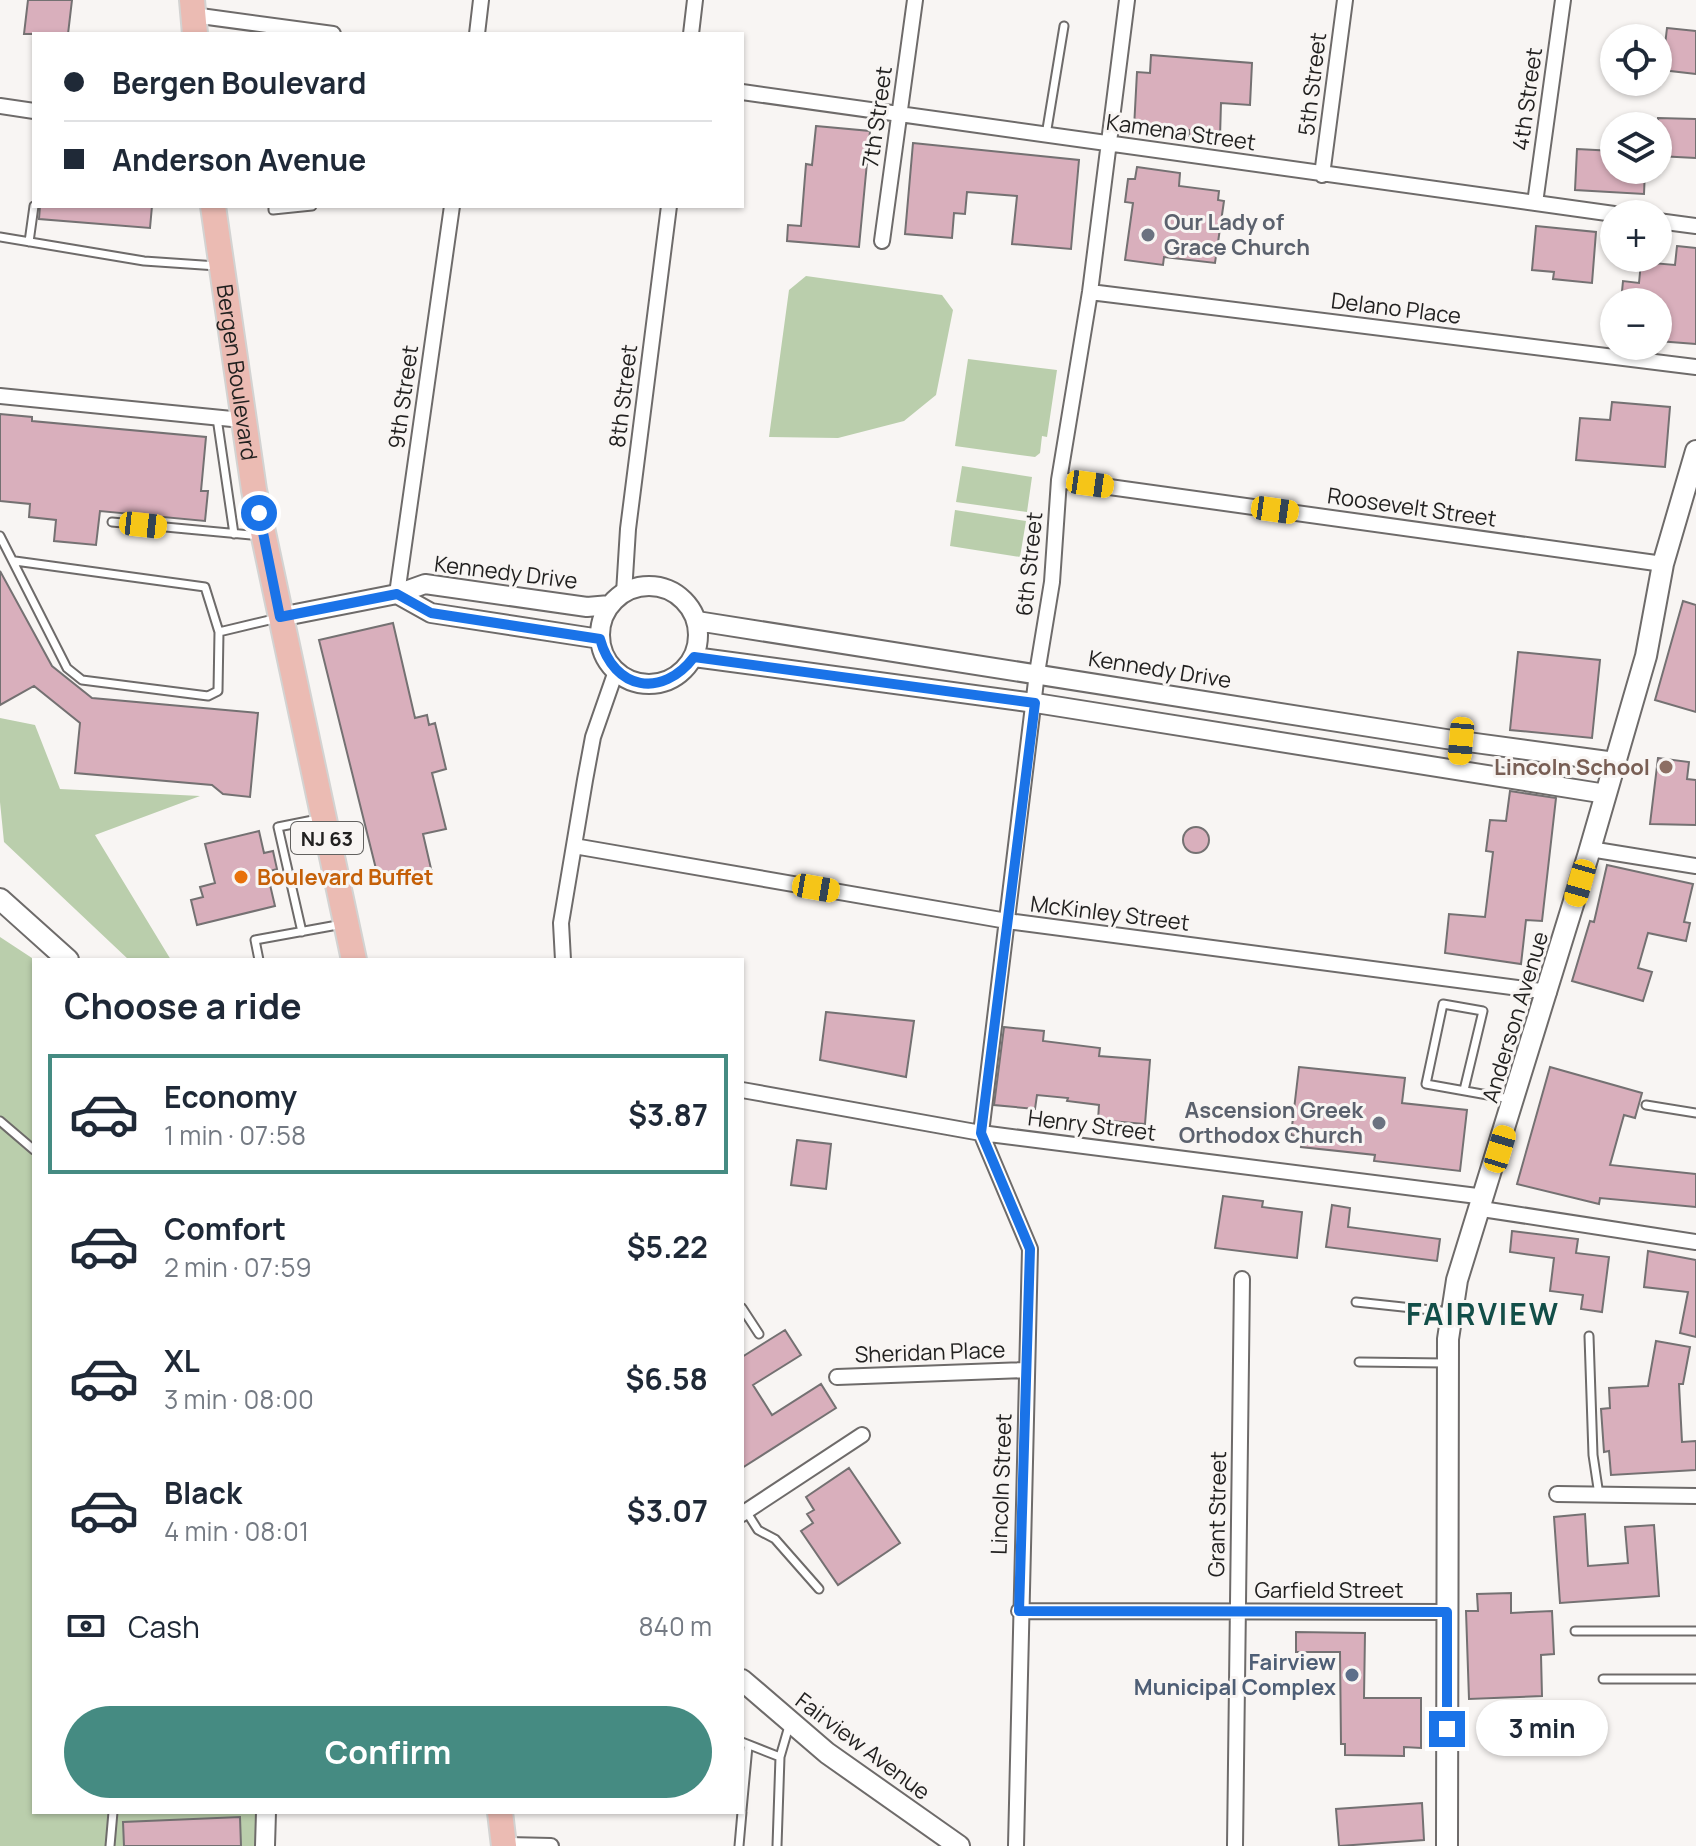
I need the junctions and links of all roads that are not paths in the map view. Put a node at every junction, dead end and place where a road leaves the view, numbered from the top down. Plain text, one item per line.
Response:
1 (481, 0) edge
2 (695, 0) edge
3 (915, 0) edge
4 (1127, 0) edge
5 (1345, 0) edge
6 (1563, 0) edge
7 (194, 16) edge
8 (1064, 26) dead end
9 (318, 32) edge
10 (477, 32) edge
11 (691, 32) edge
12 (744, 92) edge
13 (0, 106) edge
14 (32, 111) edge
15 (900, 113) junction
16 (1046, 135) junction
17 (1110, 144) junction
18 (1322, 175) junction
19 (1535, 203) junction
20 (34, 208) edge
21 (213, 208) edge
22 (273, 208) edge
23 (292, 208) edge
24 (452, 208) edge
25 (669, 208) edge
26 (1600, 212) edge
27 (1672, 223) edge
28 (1696, 226) edge
29 (0, 237) edge
30 (882, 241) dead end
31 (29, 242) junction
32 (219, 266) junction
33 (1090, 292) junction
34 (1696, 367) edge
35 (0, 396) edge
36 (217, 418) junction
37 (242, 420) junction
38 (1696, 451) edge
39 (1059, 480) junction
40 (112, 522) dead end
41 (234, 534) junction
42 (0, 536) edge
43 (263, 536) junction
44 (15, 561) junction
45 (1663, 564) junction
46 (397, 594) junction
47 (617, 599) junction
48 (280, 617) junction
49 (697, 621) junction
50 (219, 632) junction
51 (600, 639) junction
52 (694, 657) junction
53 (616, 671) junction
54 (1037, 673) junction
55 (1203, 700) junction
56 (1035, 703) junction
57 (1327, 720) junction
58 (1199, 729) junction
59 (1461, 741) junction
60 (1325, 749) junction
61 (1615, 762) junction
62 (1459, 770) junction
63 (1606, 794) junction
64 (323, 818) junction
65 (574, 846) junction
66 (1590, 849) junction
67 (1696, 866) edge
68 (0, 899) edge
69 (1007, 921) junction
70 (346, 924) junction
71 (302, 932) junction
72 (66, 958) edge
73 (259, 958) edge
74 (354, 958) edge
75 (563, 958) edge
76 (1549, 992) junction
77 (744, 1090) edge
78 (1464, 1090) junction
79 (1515, 1100) junction
80 (1646, 1105) dead end
81 (1696, 1113) edge
82 (0, 1121) edge
83 (981, 1133) junction
84 (32, 1148) edge
85 (1484, 1203) junction
86 (1696, 1242) edge
87 (1242, 1279) dead end
88 (1356, 1302) dead end
89 (744, 1311) edge
90 (1452, 1312) junction
91 (759, 1334) dead end
92 (1589, 1336) dead end
93 (1359, 1362) dead end
94 (1448, 1364) junction
95 (1026, 1370) junction
96 (837, 1377) dead end
97 (862, 1435) dead end
98 (1557, 1494) dead end
99 (1599, 1495) junction
100 (1696, 1496) edge
101 (744, 1513) edge
102 (819, 1589) dead end
103 (1019, 1611) junction
104 (1238, 1611) junction
105 (1447, 1612) junction
106 (1575, 1631) dead end
107 (1696, 1631) edge
108 (1603, 1679) dead end
109 (1696, 1679) edge
110 (744, 1682) edge
111 (790, 1724) junction
112 (745, 1744) edge
113 (780, 1757) junction
114 (744, 1766) edge
115 (113, 1814) edge
116 (266, 1814) edge
117 (500, 1814) edge
118 (742, 1814) edge
119 (504, 1845) edge
120 (110, 1846) edge
121 (265, 1846) edge
122 (551, 1846) edge
123 (739, 1846) edge
124 (777, 1846) edge
125 (959, 1846) edge
126 (1016, 1846) edge
127 (1235, 1846) edge
128 (1447, 1846) edge

1 - 10 street
2 - 11 street
3 - 15 street, 7th Street
4 - 17 street, 6th Street
5 - 18 street, 5th Street
6 - 19 street, 4th Street
7 - 9 street
8 - 16 lane
12 - 15 street, Kamena Street
13 - 14 street
15 - 16 street, Kamena Street
15 - 30 street, 7th Street
16 - 17 street, Kamena Street
17 - 18 street, Kamena Street
17 - 33 street, 6th Street
18 - 19 street, Kamena Street
19 - 26 street, Kamena Street
20 - 31 lane
21 - 32 main road, Bergen Boulevard / NJ 63
22 - 23 lane
24 - 46 street, 9th Street
25 - 47 street, 8th Street
27 - 28 street
29 - 31 lane
31 - 32 lane
32 - 37 main road, Bergen Boulevard / NJ 63
33 - 34 street, Delano Place
33 - 39 street, 6th Street
35 - 36 street
36 - 37 street
36 - 41 lane
37 - 43 main road, Bergen Boulevard / NJ 63
38 - 45 main road, Anderson Avenue
39 - 45 street, Roosevelt Street
39 - 54 street, 6th Street
40 - 41 lane
41 - 43 lane
42 - 44 lane
43 - 48 main road, Bergen Boulevard / NJ 63
44 - 50 lane
44 - 50 lane
45 - 61 main road, Anderson Avenue
46 - 47 street, Kennedy Drive
46 - 48 street, Kennedy Drive
46 - 51 street
47 - 49 street
47 - 51 street
48 - 50 lane
48 - 64 main road, Bergen Boulevard / NJ 63
49 - 52 street
49 - 54 street, Kennedy Drive
51 - 53 street
52 - 53 street
52 - 56 street
53 - 65 street
54 - 55 street, Kennedy Drive
54 - 56 street, 6th Street
55 - 57 street, Kennedy Drive
55 - 58 street
56 - 58 street
56 - 69 street, 6th Street
57 - 59 street, Kennedy Drive
57 - 60 street
58 - 60 street
59 - 61 street, Kennedy Drive
59 - 62 street
60 - 62 street
61 - 63 main road, Anderson Avenue
62 - 63 street
63 - 66 main road, Anderson Avenue
64 - 70 main road, Bergen Boulevard / NJ 63
64 - 71 lane
65 - 69 street, McKinley Street
65 - 75 street
66 - 67 street
66 - 76 main road, Anderson Avenue
68 - 72 main road
69 - 76 street, McKinley Street
69 - 83 street, 6th Street
70 - 71 lane
70 - 74 main road, Bergen Boulevard / NJ 63
71 - 73 lane
76 - 79 main road, Anderson Avenue
77 - 83 street, Henry Street
78 - 78 lane
78 - 79 lane
79 - 85 main road, Anderson Avenue
80 - 81 lane
82 - 84 lane
83 - 85 street, Henry Street
83 - 95 street, Lincoln Street
85 - 86 street, Henry Street
85 - 90 main road, Anderson Avenue
87 - 104 street, Grant Street
88 - 90 lane
89 - 91 lane
90 - 94 main road, Anderson Avenue
92 - 99 lane
93 - 94 lane
94 - 105 main road, Anderson Avenue
95 - 96 street, Sheridan Place
95 - 103 street, Lincoln Street
97 - 101 street
98 - 99 street
99 - 100 street
101 - 102 lane
103 - 104 street, Garfield Street
103 - 126 street, Lincoln Street
104 - 105 street, Garfield Street
104 - 127 street, Grant Street
105 - 128 main road, Anderson Avenue
106 - 107 lane
108 - 109 lane
110 - 111 main road, Fairview Avenue
111 - 113 lane
111 - 125 main road, Fairview Avenue
112 - 113 lane
112 - 114 lane
113 - 124 lane
115 - 120 lane
116 - 121 street
117 - 119 main road
118 - 123 lane
119 - 122 street

